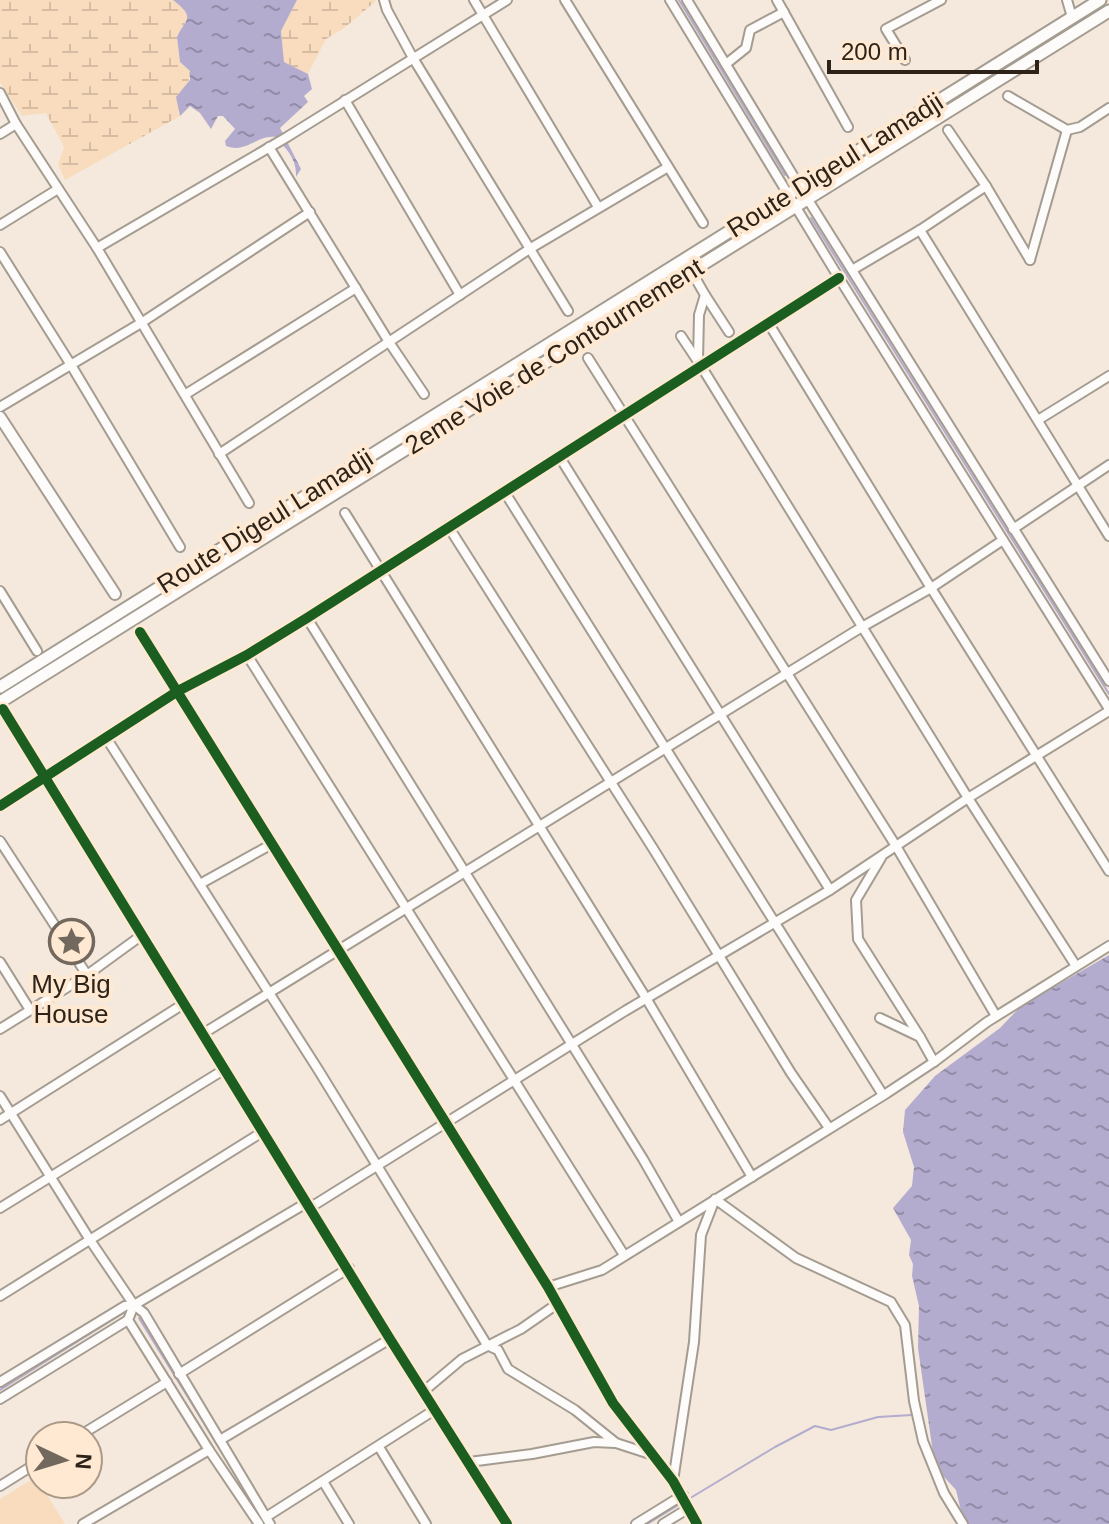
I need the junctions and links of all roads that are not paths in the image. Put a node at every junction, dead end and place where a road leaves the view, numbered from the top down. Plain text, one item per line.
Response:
1 (384, 0) edge
2 (474, 0) edge
3 (507, 0) edge
4 (565, 0) edge
5 (670, 0) edge
6 (777, 0) edge
7 (941, 0) edge
8 (1067, 0) edge
9 (1100, 0) edge
10 (689, 1) edge
11 (1109, 11) edge
12 (784, 12) junction
13 (483, 15) junction
14 (1072, 17) junction
15 (413, 58) junction
16 (905, 60) dead end
17 (726, 64) junction
18 (0, 93) edge
19 (1008, 96) dead end
20 (345, 100) junction
21 (1109, 108) edge
22 (16, 124) junction
23 (848, 127) dead end
24 (948, 130) dead end
25 (1067, 130) junction
26 (0, 134) edge
27 (269, 147) junction
28 (668, 167) junction
29 (986, 186) junction
30 (58, 189) junction
31 (794, 191) junction
32 (808, 198) junction
33 (796, 206) junction
34 (598, 207) junction
35 (310, 212) junction
36 (703, 223) dead end
37 (0, 225) edge
38 (920, 230) junction
39 (97, 248) junction
40 (531, 248) junction
41 (0, 252) edge
42 (852, 270) junction
43 (839, 278) junction
44 (697, 281) dead end
45 (356, 288) junction
46 (460, 295) junction
47 (705, 295) junction
48 (568, 311) dead end
49 (141, 323) junction
50 (769, 324) junction
51 (729, 332) dead end
52 (681, 336) dead end
53 (389, 342) junction
54 (588, 358) dead end
55 (699, 363) junction
56 (71, 365) junction
57 (1109, 376) edge
58 (186, 394) junction
59 (424, 394) dead end
60 (0, 407) edge
61 (625, 415) junction
62 (0, 417) edge
63 (1038, 420) junction
64 (219, 454) junction
65 (559, 456) junction
66 (1109, 465) edge
67 (1077, 485) junction
68 (504, 491) junction
69 (249, 503) dead end
70 (345, 513) dead end
71 (448, 526) junction
72 (1013, 529) junction
73 (1109, 536) edge
74 (1003, 540) junction
75 (180, 547) dead end
76 (380, 569) junction
77 (931, 588) junction
78 (0, 591) edge
79 (115, 594) dead end
80 (307, 618) junction
81 (862, 627) junction
82 (140, 632) dead end
83 (37, 651) dead end
84 (247, 655) junction
85 (786, 676) junction
86 (1109, 681) edge
87 (0, 687) edge
88 (178, 691) junction
89 (2, 705) edge
90 (1109, 710) edge
91 (721, 716) junction
92 (107, 739) junction
93 (666, 750) junction
94 (1037, 756) junction
95 (44, 776) junction
96 (611, 782) junction
97 (968, 798) junction
98 (0, 806) edge
99 (538, 827) junction
100 (0, 841) edge
101 (272, 844) junction
102 (896, 846) junction
103 (882, 855) junction
104 (1109, 871) edge
105 (465, 874) junction
106 (200, 884) junction
107 (830, 890) junction
108 (407, 909) junction
109 (776, 923) junction
110 (142, 935) junction
111 (1109, 946) edge
112 (337, 951) junction
113 (718, 957) junction
114 (0, 962) edge
115 (1076, 966) junction
116 (87, 975) junction
117 (270, 994) junction
118 (646, 998) junction
119 (185, 1003) junction
120 (30, 1010) junction
121 (996, 1016) junction
122 (880, 1018) dead end
123 (0, 1029) edge
124 (204, 1033) junction
125 (920, 1037) junction
126 (571, 1046) junction
127 (934, 1062) junction
128 (225, 1069) junction
129 (516, 1081) junction
130 (883, 1095) junction
131 (0, 1096) edge
132 (11, 1113) junction
133 (0, 1120) edge
134 (445, 1124) junction
135 (829, 1128) junction
136 (264, 1131) junction
137 (379, 1167) junction
138 (50, 1177) junction
139 (752, 1177) junction
140 (715, 1199) junction
141 (310, 1204) junction
142 (0, 1208) edge
143 (679, 1222) junction
144 (90, 1240) junction
145 (624, 1255) junction
146 (349, 1268) junction
147 (548, 1287) junction
148 (0, 1296) edge
149 (557, 1304) junction
150 (134, 1305) junction
151 (128, 1320) junction
152 (390, 1339) junction
153 (487, 1345) junction
154 (179, 1374) junction
155 (0, 1382) edge
156 (167, 1382) junction
157 (424, 1391) junction
158 (0, 1399) edge
159 (436, 1409) junction
160 (104, 1421) edge
161 (220, 1440) junction
162 (616, 1443) junction
163 (379, 1447) junction
164 (209, 1450) junction
165 (653, 1455) junction
166 (469, 1462) junction
167 (24, 1471) edge
168 (673, 1481) junction
169 (324, 1483) junction
170 (0, 1486) edge
171 (683, 1495) junction
172 (689, 1508) junction
173 (261, 1522) edge
174 (83, 1524) edge
175 (349, 1524) edge
176 (426, 1524) edge
177 (507, 1524) edge
178 (636, 1524) edge
179 (663, 1524) edge
180 (697, 1524) edge
181 (963, 1524) edge

1 - 15 street
2 - 13 street
3 - 13 street
4 - 28 street
5 - 31 street
6 - 12 street
7 - 16 street
8 - 14 street
9 - 14 main road, Route Digeul Lamadji
10 - 17 street
11 - 32 main road, 2eme Voie de Contournement
12 - 17 street
12 - 23 street
13 - 15 street
13 - 34 street
14 - 31 main road, Route Digeul Lamadji
15 - 20 street
15 - 40 street
17 - 31 street
18 - 22 street
19 - 25 street
20 - 27 street
20 - 46 street
21 - 25 street
22 - 26 street
22 - 30 street
24 - 29 street
25 - 29 street
27 - 35 street
27 - 39 street
28 - 34 street
28 - 36 street
29 - 38 street
30 - 37 street
30 - 39 street
31 - 32 street
31 - 33 street
31 - 87 main road, Route Digeul Lamadji
32 - 33 main road, 2eme Voie de Contournement
32 - 42 street
33 - 43 street
33 - 89 main road, 2eme Voie de Contournement
34 - 40 street
35 - 45 street
35 - 49 street
38 - 42 street
38 - 63 street
39 - 49 street
40 - 46 street
40 - 48 street
41 - 56 street
42 - 72 street
43 - 50 street
43 - 74 street
44 - 47 street
45 - 53 street
45 - 58 street
46 - 53 street
47 - 51 street
47 - 55 street
49 - 56 street
49 - 58 street
50 - 55 street
50 - 77 street
52 - 55 street
53 - 59 street
53 - 64 street
54 - 61 street
55 - 61 street
55 - 81 street
56 - 60 street
56 - 75 street
57 - 63 street
58 - 64 street
61 - 65 street
61 - 85 street
62 - 79 street
63 - 67 street
64 - 69 street
65 - 68 street
65 - 91 street
66 - 67 street
67 - 72 street
67 - 73 street
68 - 71 street
68 - 93 street
70 - 76 street
71 - 76 street
71 - 96 street
72 - 86 street
74 - 77 street
74 - 90 street
76 - 80 street
76 - 99 street
77 - 81 street
77 - 94 street
78 - 83 street
80 - 84 street
80 - 105 street
81 - 85 street
81 - 97 street
82 - 88 street
84 - 88 street
84 - 108 street
85 - 91 street
85 - 102 street
88 - 92 street
88 - 101 street
89 - 95 street
90 - 94 street
91 - 93 street
91 - 107 street
92 - 95 street
92 - 106 street
93 - 96 street
93 - 109 street
94 - 97 street
94 - 104 street
95 - 98 street
95 - 110 street
96 - 99 street
96 - 113 street
97 - 102 street
97 - 115 street
99 - 105 street
99 - 118 street
100 - 116 street
101 - 106 street
101 - 112 street
102 - 103 street
102 - 121 street
103 - 107 street
103 - 125 street
105 - 108 street
105 - 126 street
106 - 117 street
107 - 109 street
108 - 112 street
108 - 129 street
109 - 113 street
109 - 130 street
110 - 116 street
110 - 119 street
111 - 115 street
112 - 117 street
112 - 134 street
113 - 118 street
113 - 135 street
114 - 120 street
115 - 121 street
116 - 120 street
117 - 124 street
117 - 137 street
118 - 126 street
118 - 139 street
119 - 124 street
119 - 132 street
120 - 123 street
121 - 127 street
122 - 125 street
124 - 128 street
125 - 127 street
126 - 129 street
126 - 143 street
127 - 130 street
128 - 136 street
128 - 138 street
129 - 134 street
129 - 145 street
130 - 135 street
131 - 132 street
132 - 133 street
132 - 138 street
134 - 137 street
134 - 147 street
135 - 139 street
136 - 141 street
136 - 144 street
137 - 141 street
137 - 153 street
138 - 142 street
138 - 144 street
139 - 140 street
140 - 143 street
140 - 168 street
140 - 181 street
141 - 146 street
141 - 150 street
143 - 145 street
144 - 148 street
144 - 150 street
145 - 147 street
146 - 152 street
146 - 154 street
147 - 149 street
149 - 153 street
149 - 165 street
150 - 151 street
150 - 154 street
150 - 155 street
151 - 156 street
151 - 158 street
152 - 157 street
152 - 161 street
153 - 157 street
153 - 162 street
154 - 161 street
156 - 160 street
156 - 164 street
157 - 159 street
159 - 163 street
159 - 166 street
161 - 173 street
162 - 165 street
162 - 166 street
163 - 169 street
163 - 176 street
164 - 173 street
164 - 174 street
165 - 168 street
166 - 177 street
167 - 170 street
168 - 171 street
169 - 173 street
169 - 175 street
171 - 172 street
171 - 178 street
172 - 179 street
172 - 180 street

